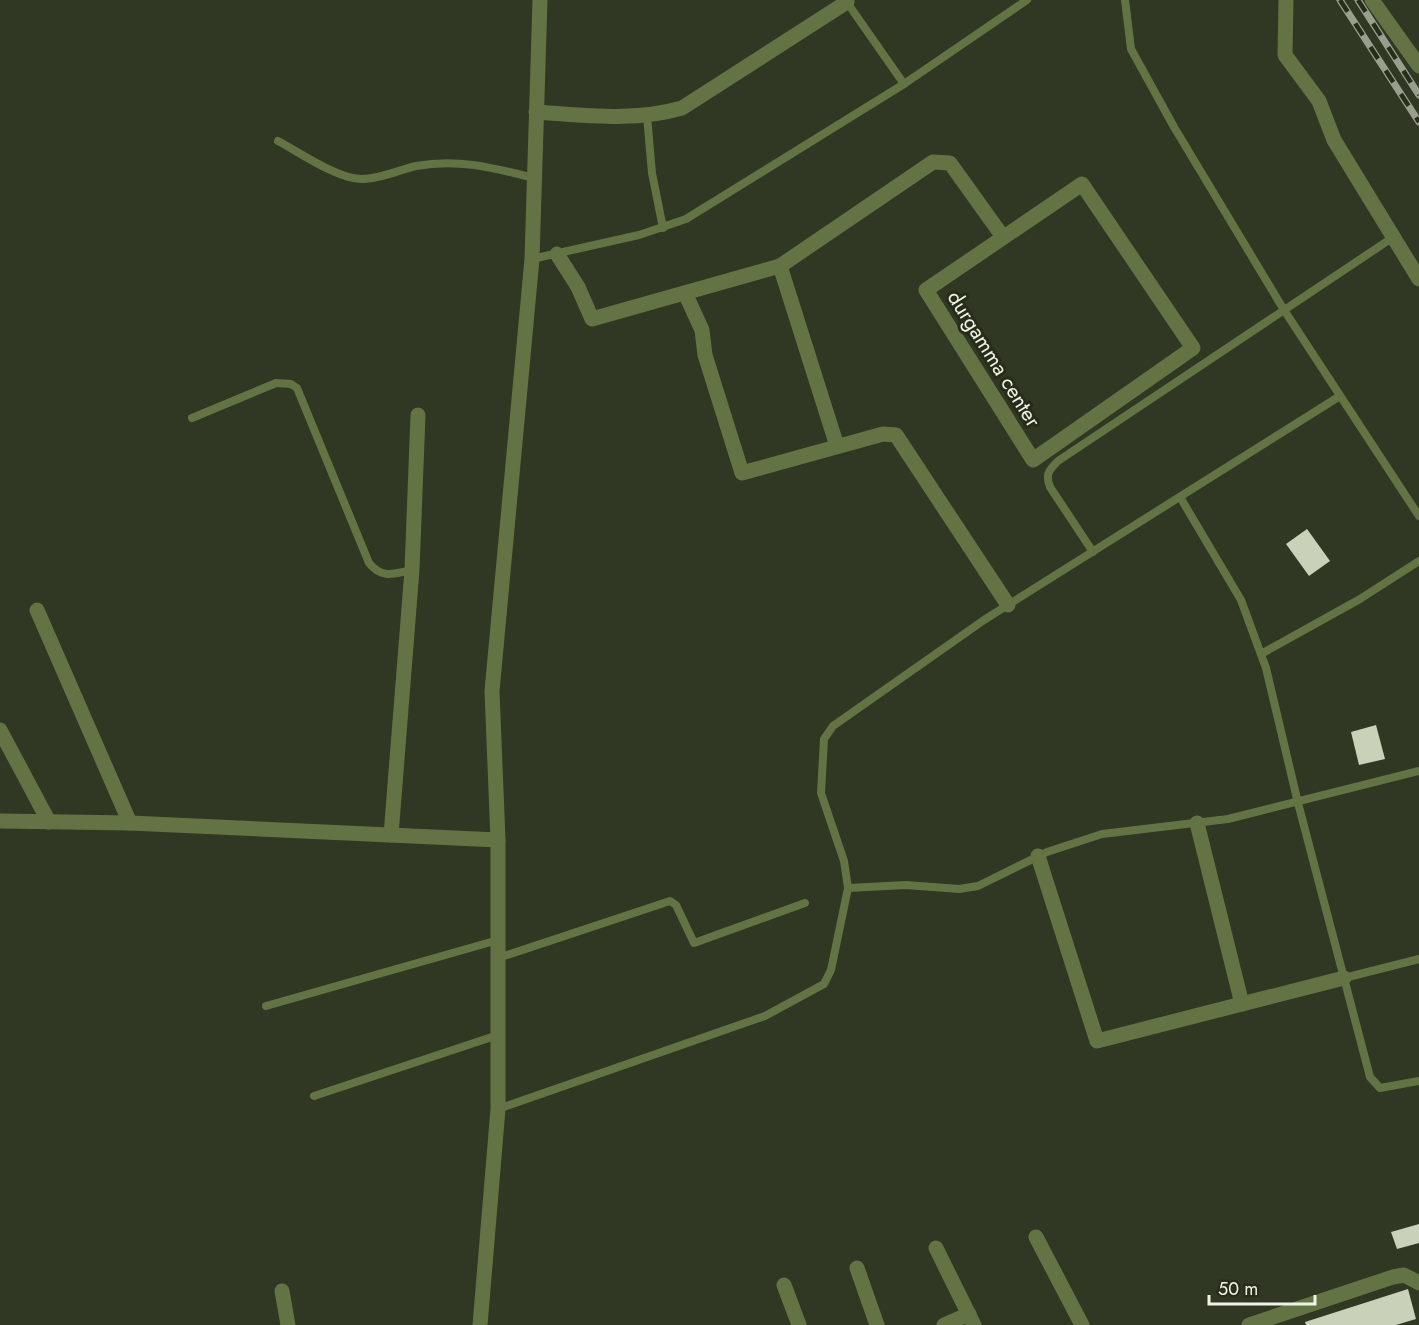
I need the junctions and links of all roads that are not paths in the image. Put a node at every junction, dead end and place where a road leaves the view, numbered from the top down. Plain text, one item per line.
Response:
1 (540, 0) edge
2 (1027, 0) edge
3 (1125, 0) edge
4 (1286, 0) edge
5 (1372, 0) edge
6 (846, 1) edge
7 (1419, 66) edge
8 (904, 84) junction
9 (536, 112) junction
10 (647, 117) junction
11 (278, 141) dead end
12 (534, 178) junction
13 (663, 228) junction
14 (1003, 237) junction
15 (1392, 238) junction
16 (557, 254) junction
17 (532, 259) junction
18 (780, 266) junction
19 (1419, 279) edge
20 (685, 293) junction
21 (1284, 310) junction
22 (1340, 396) junction
23 (418, 415) dead end
24 (192, 418) dead end
25 (837, 446) junction
26 (1180, 497) junction
27 (1419, 516) edge
28 (1093, 552) junction
29 (1419, 561) edge
30 (412, 570) junction
31 (1008, 605) junction
32 (37, 610) dead end
33 (1261, 654) junction
34 (0, 730) edge
35 (1419, 771) edge
36 (1298, 803) junction
37 (0, 821) edge
38 (49, 822) junction
39 (130, 823) junction
40 (1197, 823) junction
41 (391, 835) junction
42 (498, 840) junction
43 (1038, 856) junction
44 (848, 888) junction
45 (805, 903) dead end
46 (498, 940) junction
47 (498, 958) junction
48 (1419, 959) edge
49 (1344, 978) junction
50 (1242, 1004) junction
51 (266, 1006) dead end
52 (498, 1035) junction
53 (1419, 1081) edge
54 (314, 1096) dead end
55 (498, 1109) junction
56 (1036, 1237) dead end
57 (936, 1248) dead end
58 (857, 1268) dead end
59 (1419, 1283) edge
60 (784, 1286) dead end
61 (282, 1291) dead end
62 (971, 1320) edge
63 (288, 1325) edge
64 (480, 1325) edge
65 (799, 1325) edge
66 (877, 1325) edge
67 (944, 1325) edge
68 (1082, 1325) edge
69 (1249, 1325) edge

1 - 9 street
2 - 8 lane
3 - 21 lane
4 - 15 street
5 - 7 street
6 - 8 lane
6 - 10 street
8 - 13 lane
9 - 10 street
9 - 12 street
10 - 13 lane
11 - 12 lane
12 - 17 street
13 - 16 lane
14 - 14 street, durgamma center
14 - 18 street
15 - 19 street
15 - 21 lane
16 - 17 lane
16 - 20 street
17 - 42 street
18 - 20 street
18 - 25 street
20 - 25 street
21 - 22 lane
21 - 28 lane
22 - 26 lane
22 - 27 lane
23 - 30 street
24 - 30 lane
25 - 31 street
26 - 28 lane
26 - 33 lane
28 - 31 lane
29 - 33 lane
30 - 41 street
31 - 44 lane
32 - 39 street
33 - 36 lane
34 - 38 street
35 - 36 lane
36 - 40 lane
36 - 49 lane
37 - 38 street
38 - 39 street
39 - 41 street
40 - 43 lane
40 - 50 street
41 - 42 street
42 - 46 street
43 - 44 lane
43 - 50 street
44 - 55 lane
45 - 47 lane
46 - 47 street
46 - 51 lane
47 - 52 street
48 - 49 lane
49 - 50 street
49 - 53 lane
52 - 54 lane
52 - 55 street
55 - 64 street
56 - 68 street
57 - 62 street
58 - 66 street
59 - 69 street
60 - 65 street
61 - 63 street
62 - 67 street

